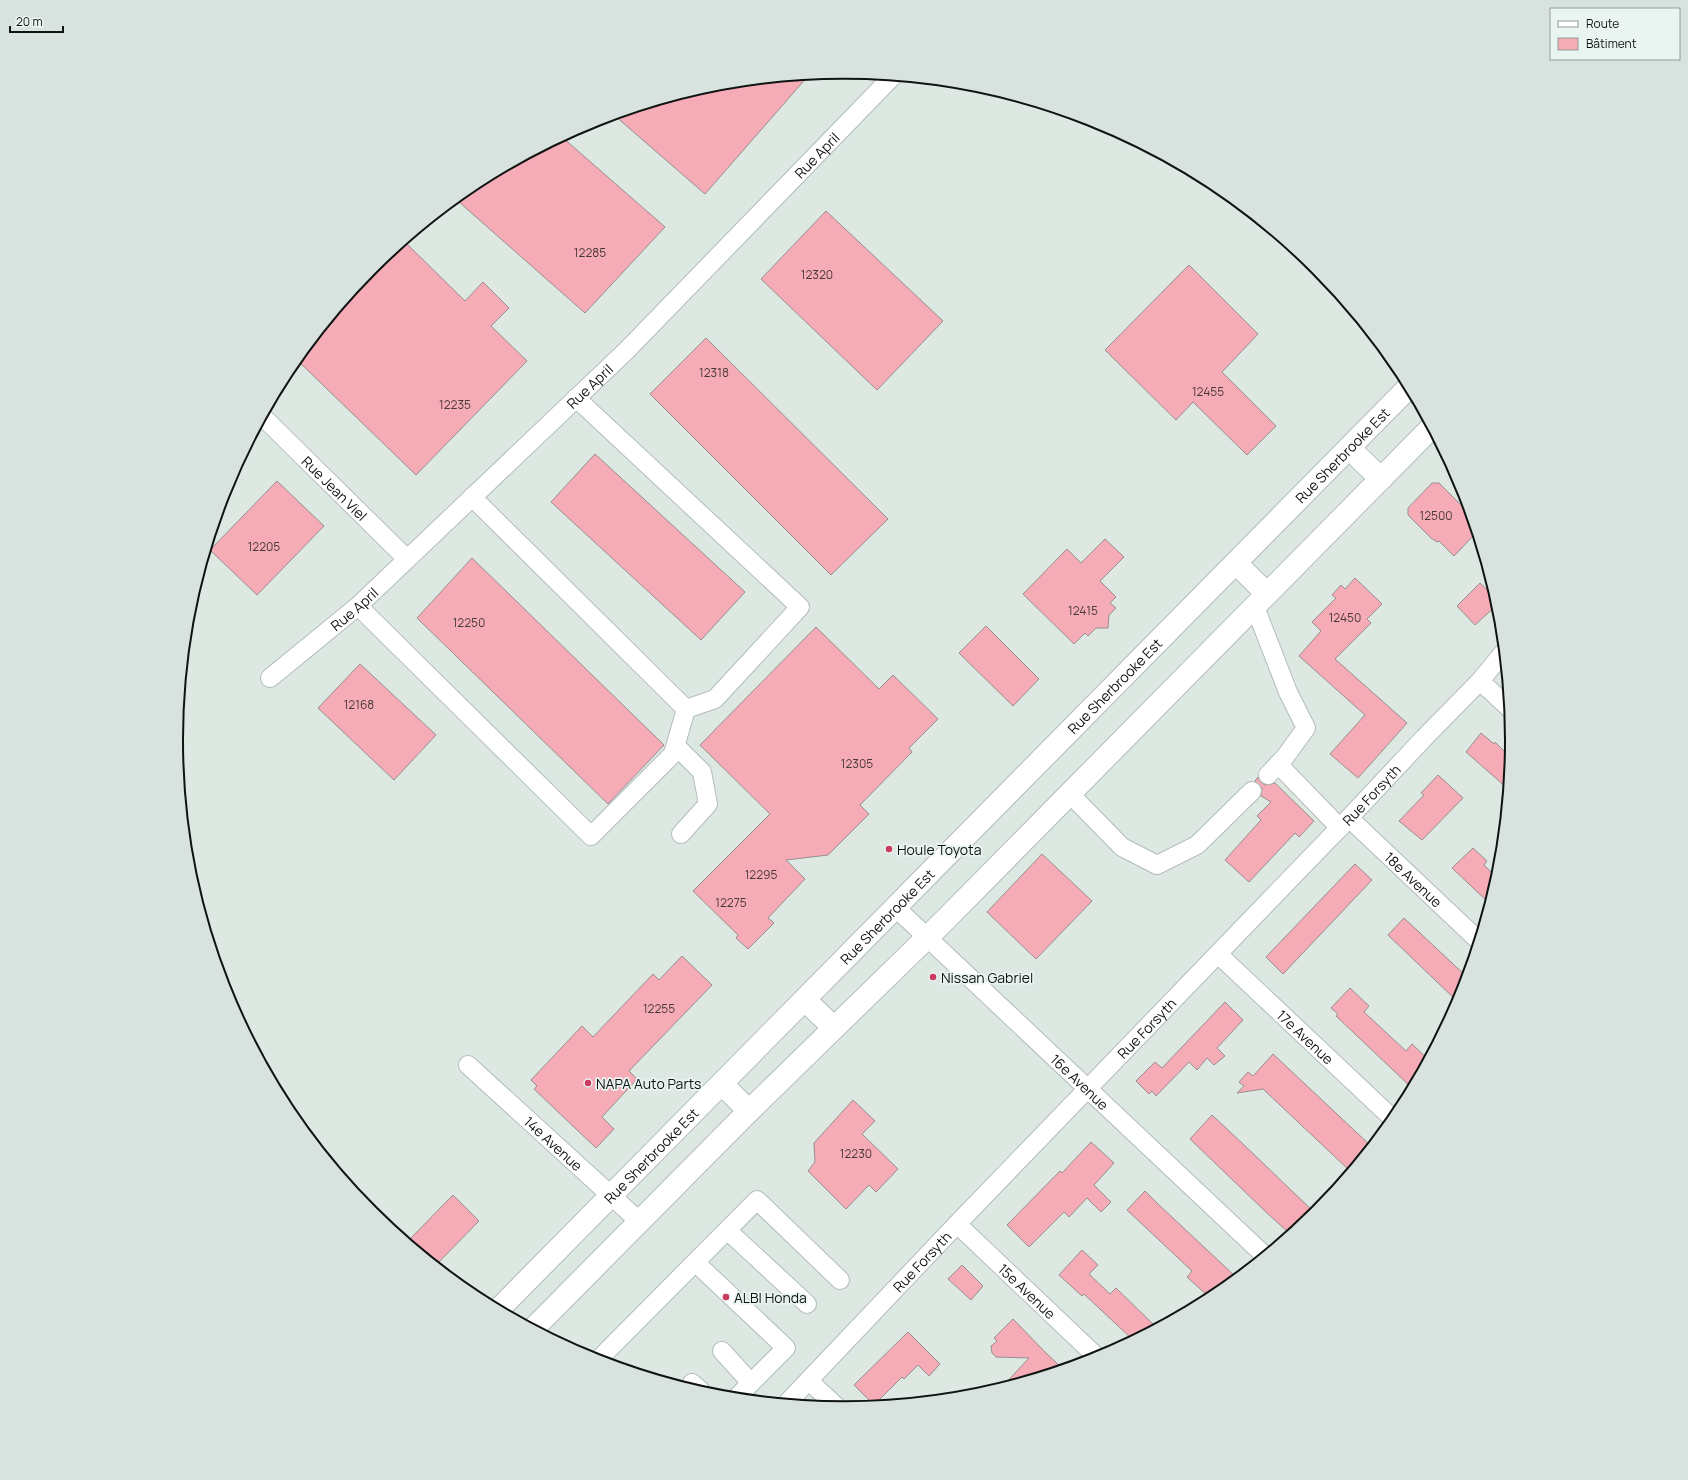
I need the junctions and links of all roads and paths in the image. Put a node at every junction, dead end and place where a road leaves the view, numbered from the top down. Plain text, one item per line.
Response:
1 (889, 80) edge
2 (1405, 391) edge
3 (576, 398) junction
4 (266, 420) edge
5 (1428, 431) edge
6 (1349, 448) junction
7 (1381, 479) junction
8 (472, 497) junction
9 (406, 559) junction
10 (1236, 563) junction
11 (1261, 601) junction
12 (358, 606) junction
13 (1499, 658) edge
14 (270, 678) dead end
15 (1480, 681) junction
16 (1504, 703) edge
17 (686, 709) junction
18 (676, 746) junction
19 (1252, 791) dead end
20 (1070, 794) junction
21 (1345, 823) junction
22 (681, 834) dead end
23 (896, 908) junction
24 (1474, 937) edge
25 (928, 938) junction
26 (1219, 955) junction
27 (805, 1000) junction
28 (834, 1028) junction
29 (468, 1065) dead end
30 (722, 1084) junction
31 (1088, 1088) junction
32 (749, 1111) junction
33 (1388, 1115) edge
34 (612, 1195) junction
35 (640, 1222) junction
36 (957, 1224) junction
37 (728, 1231) junction
38 (1261, 1252) edge
39 (696, 1263) junction
40 (840, 1280) dead end
41 (807, 1304) dead end
42 (502, 1306) edge
43 (537, 1325) edge
44 (722, 1351) dead end
45 (1092, 1353) edge
46 (603, 1355) edge
47 (809, 1381) junction
48 (751, 1383) junction
49 (742, 1392) edge
50 (791, 1399) edge
51 (830, 1401) edge

1 - 3 street, Rue April
2 - 6 main road, Rue Sherbrooke Est
3 - 8 street, Rue April
3 - 17 street
4 - 9 street, Rue Jean Viel
5 - 7 main road
6 - 7 main road
6 - 10 main road, Rue Sherbrooke Est
7 - 11 main road
8 - 9 street, Rue April
8 - 17 street
9 - 12 street, Rue April
10 - 11 main road
10 - 23 main road, Rue Sherbrooke Est
11 - 20 main road
11 - 21 street, 18e Avenue
12 - 14 street, Rue April
12 - 18 street
13 - 15 street, Rue Forsyth
15 - 16 street
15 - 21 street, Rue Forsyth
17 - 18 street
18 - 22 street
19 - 20 street
20 - 25 main road
21 - 24 street, 18e Avenue
21 - 26 street, Rue Forsyth
23 - 25 street, 16e Avenue
23 - 27 main road, Rue Sherbrooke Est
25 - 28 main road
25 - 31 street, 16e Avenue
26 - 31 street, Rue Forsyth
26 - 33 street, 17e Avenue
27 - 28 main road
27 - 30 main road, Rue Sherbrooke Est
28 - 32 main road
29 - 34 street, 14e Avenue
30 - 32 main road
30 - 34 main road, Rue Sherbrooke Est
31 - 36 street, Rue Forsyth
31 - 38 street, 16e Avenue
32 - 35 main road
34 - 35 street, 14e Avenue
34 - 42 main road, Rue Sherbrooke Est
35 - 43 main road
36 - 45 street, 15e Avenue
36 - 47 street, Rue Forsyth
37 - 39 street
37 - 40 street
37 - 41 street
39 - 46 street
39 - 48 street
44 - 48 street
47 - 50 street, Rue Forsyth
47 - 51 street
48 - 49 street

